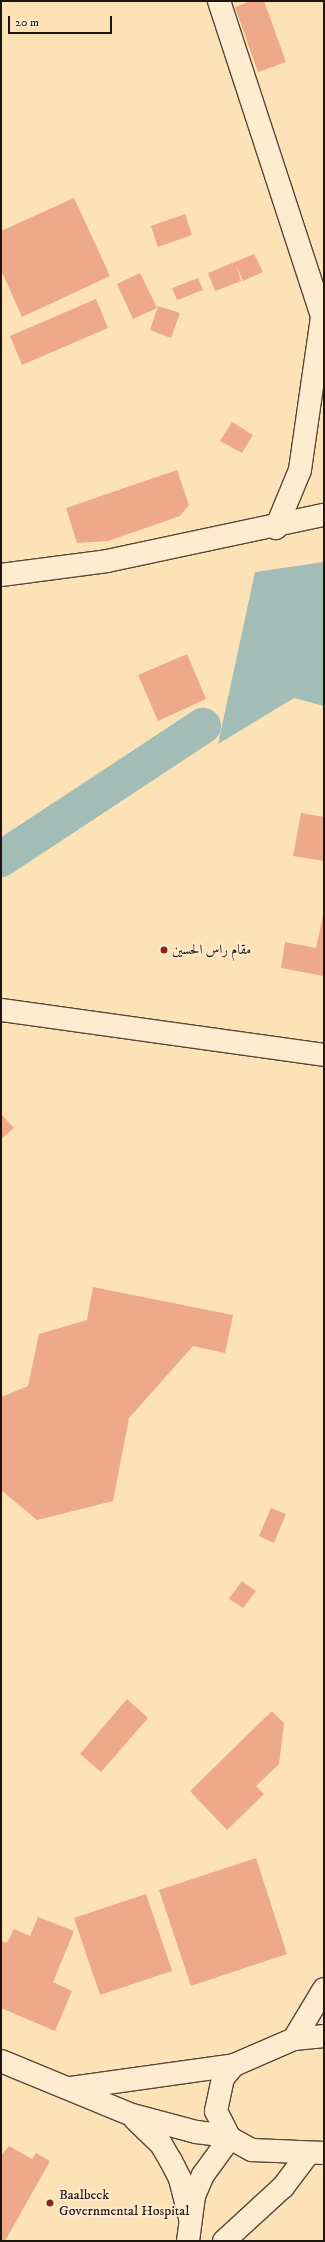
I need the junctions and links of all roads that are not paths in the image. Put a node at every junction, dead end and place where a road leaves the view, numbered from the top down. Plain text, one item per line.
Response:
1 (219, 1) edge
2 (323, 318) edge
3 (324, 515) edge
4 (276, 528) junction
5 (1, 575) edge
6 (1, 1010) edge
7 (324, 1055) edge
8 (324, 1989) edge
9 (324, 2036) edge
10 (294, 2039) junction
11 (1, 2061) edge
12 (234, 2065) junction
13 (71, 2088) junction
14 (132, 2115) junction
15 (230, 2137) junction
16 (316, 2153) edge
17 (190, 2218) junction
18 (188, 2241) edge
19 (224, 2241) edge

1 - 2 street
2 - 4 street
3 - 4 street
4 - 5 street
6 - 7 street
8 - 10 street
9 - 10 street
10 - 12 street
11 - 13 street
12 - 13 street
12 - 15 street
13 - 14 street
14 - 15 street
14 - 17 street
15 - 16 street
15 - 17 street
16 - 19 street
17 - 18 street

